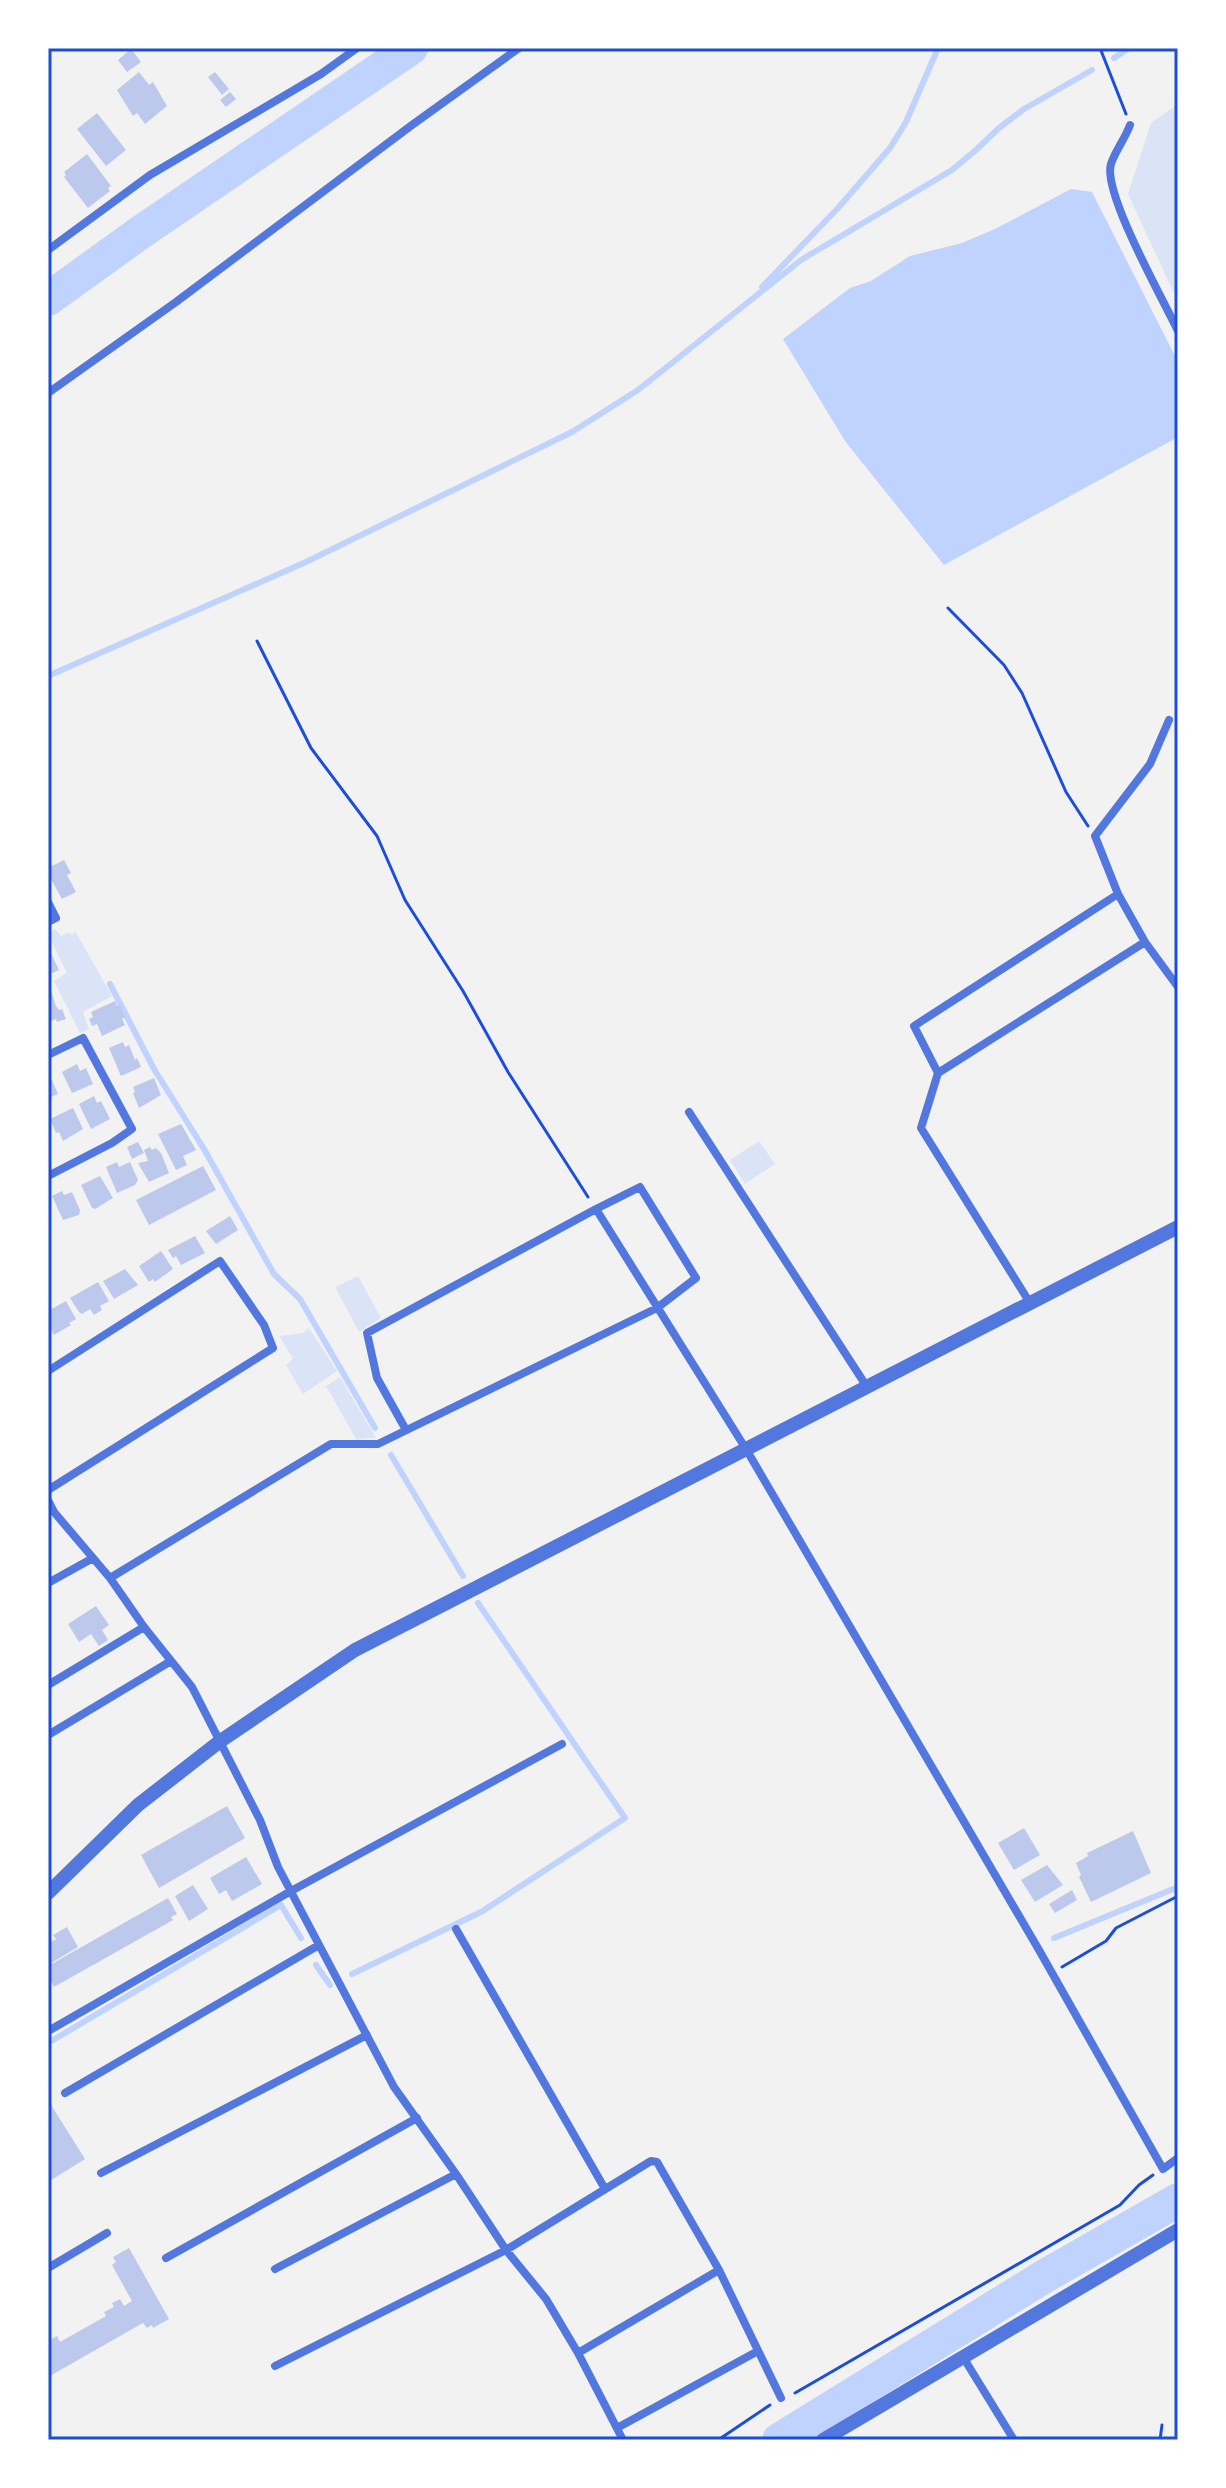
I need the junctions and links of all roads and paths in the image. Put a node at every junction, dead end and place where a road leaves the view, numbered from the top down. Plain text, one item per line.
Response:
1 (357, 48) edge
2 (519, 48) edge
3 (1100, 48) edge
4 (1130, 125) joint
5 (48, 250) edge
6 (1178, 331) edge
7 (48, 393) edge
8 (948, 608) dead end
9 (257, 641) dead end
10 (1169, 720) dead end
11 (1095, 836) junction
12 (1118, 894) junction
13 (48, 902) edge
14 (48, 922) edge
15 (1145, 942) junction
16 (1178, 987) edge
17 (48, 1055) edge
18 (938, 1073) junction
19 (689, 1112) dead end
20 (48, 1176) edge
21 (596, 1209) junction
22 (1178, 1227) edge
23 (1030, 1303) junction
24 (657, 1308) junction
25 (48, 1371) edge
26 (867, 1387) junction
27 (406, 1430) junction
28 (746, 1449) junction
29 (48, 1490) edge
30 (48, 1500) edge
31 (93, 1558) junction
32 (110, 1578) junction
33 (48, 1583) edge
34 (144, 1627) junction
35 (171, 1661) junction
36 (48, 1685) edge
37 (48, 1735) edge
38 (219, 1742) junction
39 (562, 1744) dead end
40 (291, 1891) junction
41 (48, 1893) edge
42 (1178, 1896) edge
43 (456, 1929) dead end
44 (319, 1945) junction
45 (1052, 1973) junction
46 (50, 2030) dead end
47 (367, 2035) junction
48 (65, 2093) dead end
49 (417, 2118) junction
50 (1178, 2158) edge
51 (1163, 2169) junction
52 (101, 2173) dead end
53 (456, 2174) junction
54 (605, 2189) junction
55 (1178, 2230) edge
56 (107, 2233) dead end
57 (506, 2250) junction
58 (166, 2258) dead end
59 (48, 2268) edge
60 (275, 2269) dead end
61 (719, 2270) junction
62 (758, 2351) junction
63 (578, 2353) junction
64 (962, 2356) junction
65 (275, 2366) dead end
66 (781, 2398) junction
67 (1162, 2425) dead end
68 (617, 2428) junction
69 (623, 2440) edge
70 (718, 2440) edge
71 (823, 2440) edge
72 (1014, 2440) edge
73 (1160, 2440) edge

1 - 5 street
2 - 7 street
3 - 4 path
4 - 6 street
8 - 11 path
9 - 21 path
10 - 11 street
11 - 12 street
12 - 15 street
12 - 18 street
13 - 14 street
15 - 16 street
15 - 18 street
17 - 20 street
18 - 23 street
19 - 26 street
21 - 24 street
21 - 24 street
21 - 27 street
22 - 23 street
23 - 26 street
24 - 27 street
24 - 28 street
25 - 29 street
26 - 28 street
27 - 32 street
28 - 38 street
28 - 45 street
30 - 31 street
31 - 32 street
31 - 33 street
32 - 34 street
34 - 35 street
34 - 36 street
35 - 37 street
35 - 38 street
38 - 40 street
38 - 41 street
39 - 40 street
40 - 44 street
40 - 46 street
42 - 45 path
43 - 54 street
44 - 47 street
44 - 48 street
45 - 51 street
47 - 49 street
47 - 52 street
49 - 53 street
49 - 58 street
50 - 51 street
51 - 66 path
53 - 57 street
53 - 60 street
54 - 57 street
54 - 61 street
55 - 64 street
56 - 59 street
57 - 63 street
57 - 65 street
61 - 62 street
61 - 63 street
62 - 66 street
62 - 68 street
63 - 68 street
64 - 71 street
64 - 72 street
66 - 70 path
67 - 73 path
68 - 69 street

